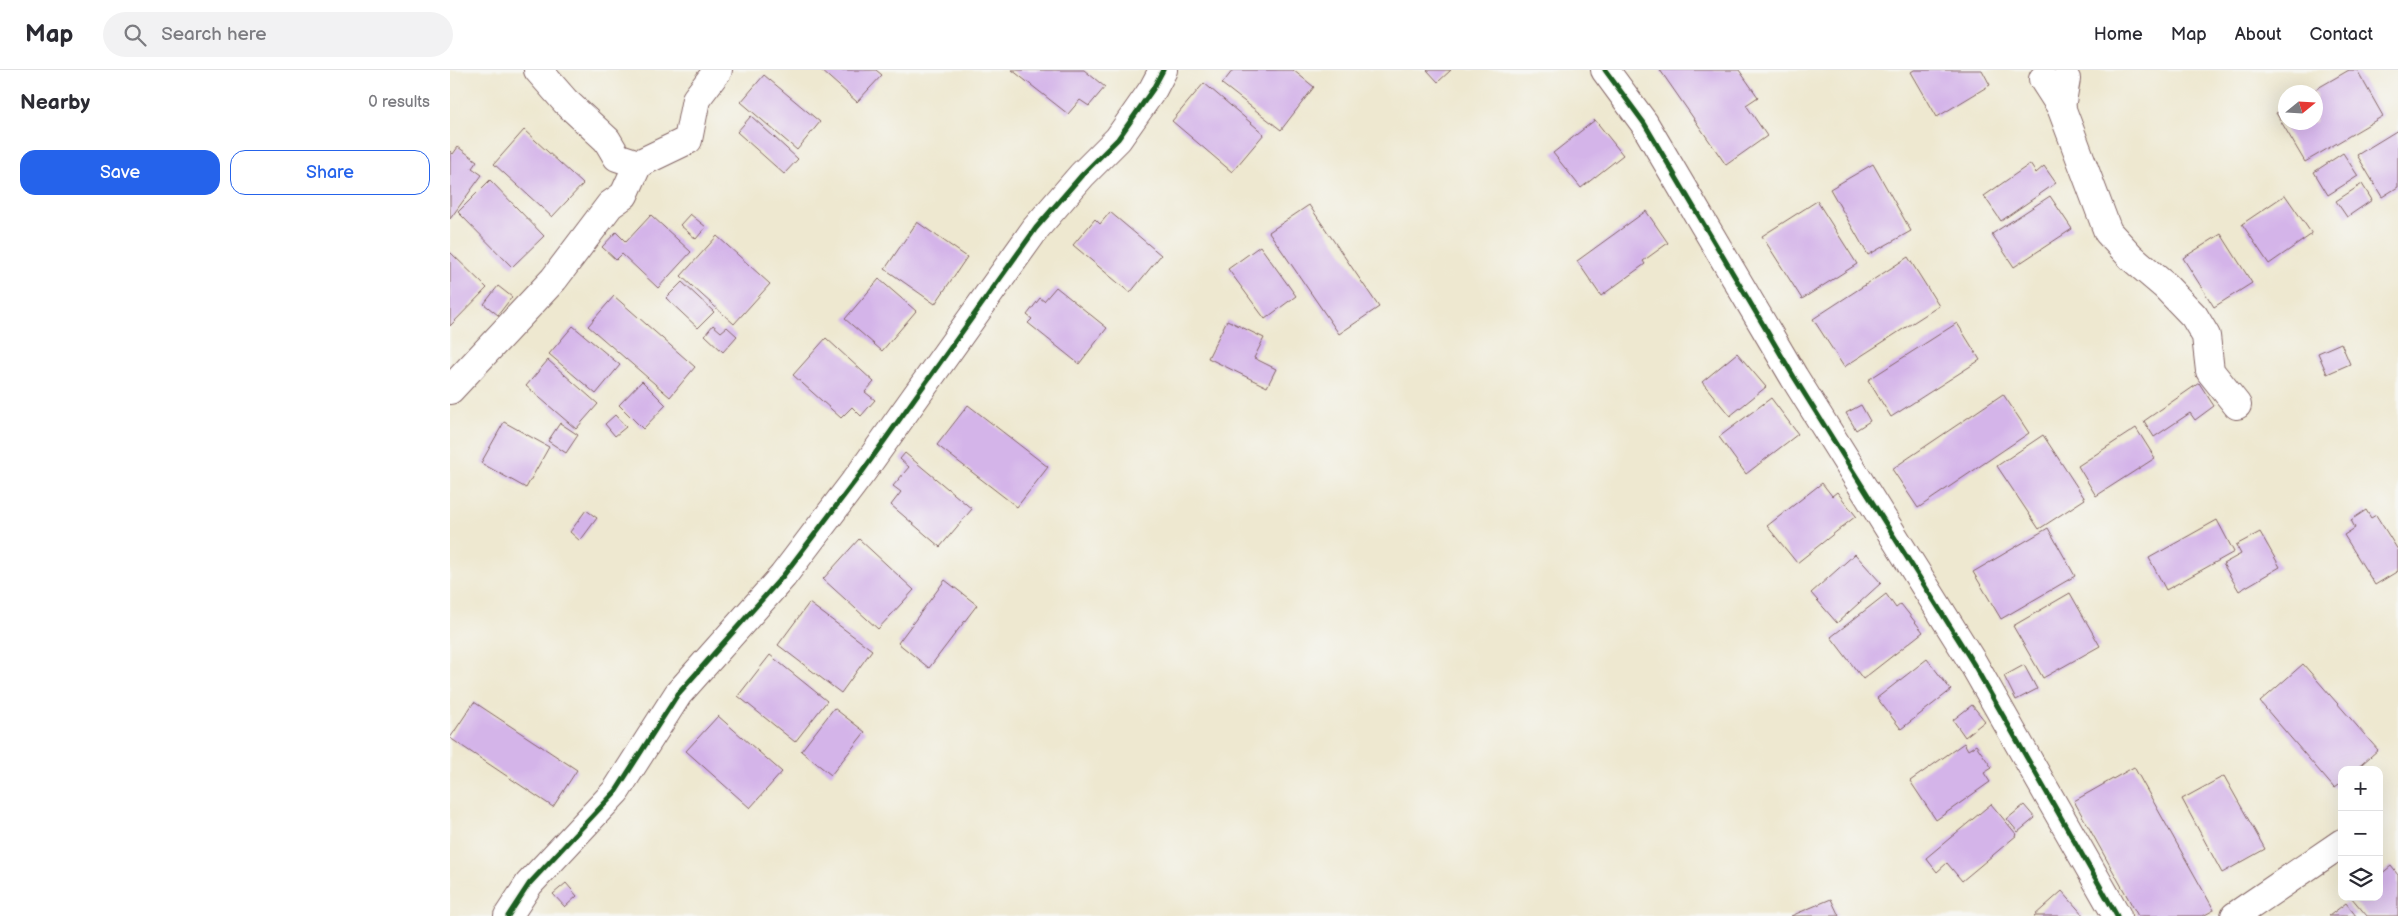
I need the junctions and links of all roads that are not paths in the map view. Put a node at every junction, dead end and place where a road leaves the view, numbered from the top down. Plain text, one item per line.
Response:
1 (538, 70) edge
2 (718, 70) edge
3 (1163, 70) edge
4 (1605, 70) edge
5 (2056, 74) edge
6 (638, 164) junction
7 (450, 390) edge
8 (2237, 405) dead end
9 (2338, 847) edge
10 (508, 916) edge
11 (2116, 916) edge
12 (2235, 916) edge

1 - 6 street
2 - 6 street
3 - 10 street
4 - 11 street
5 - 8 street
6 - 7 street
9 - 12 street

